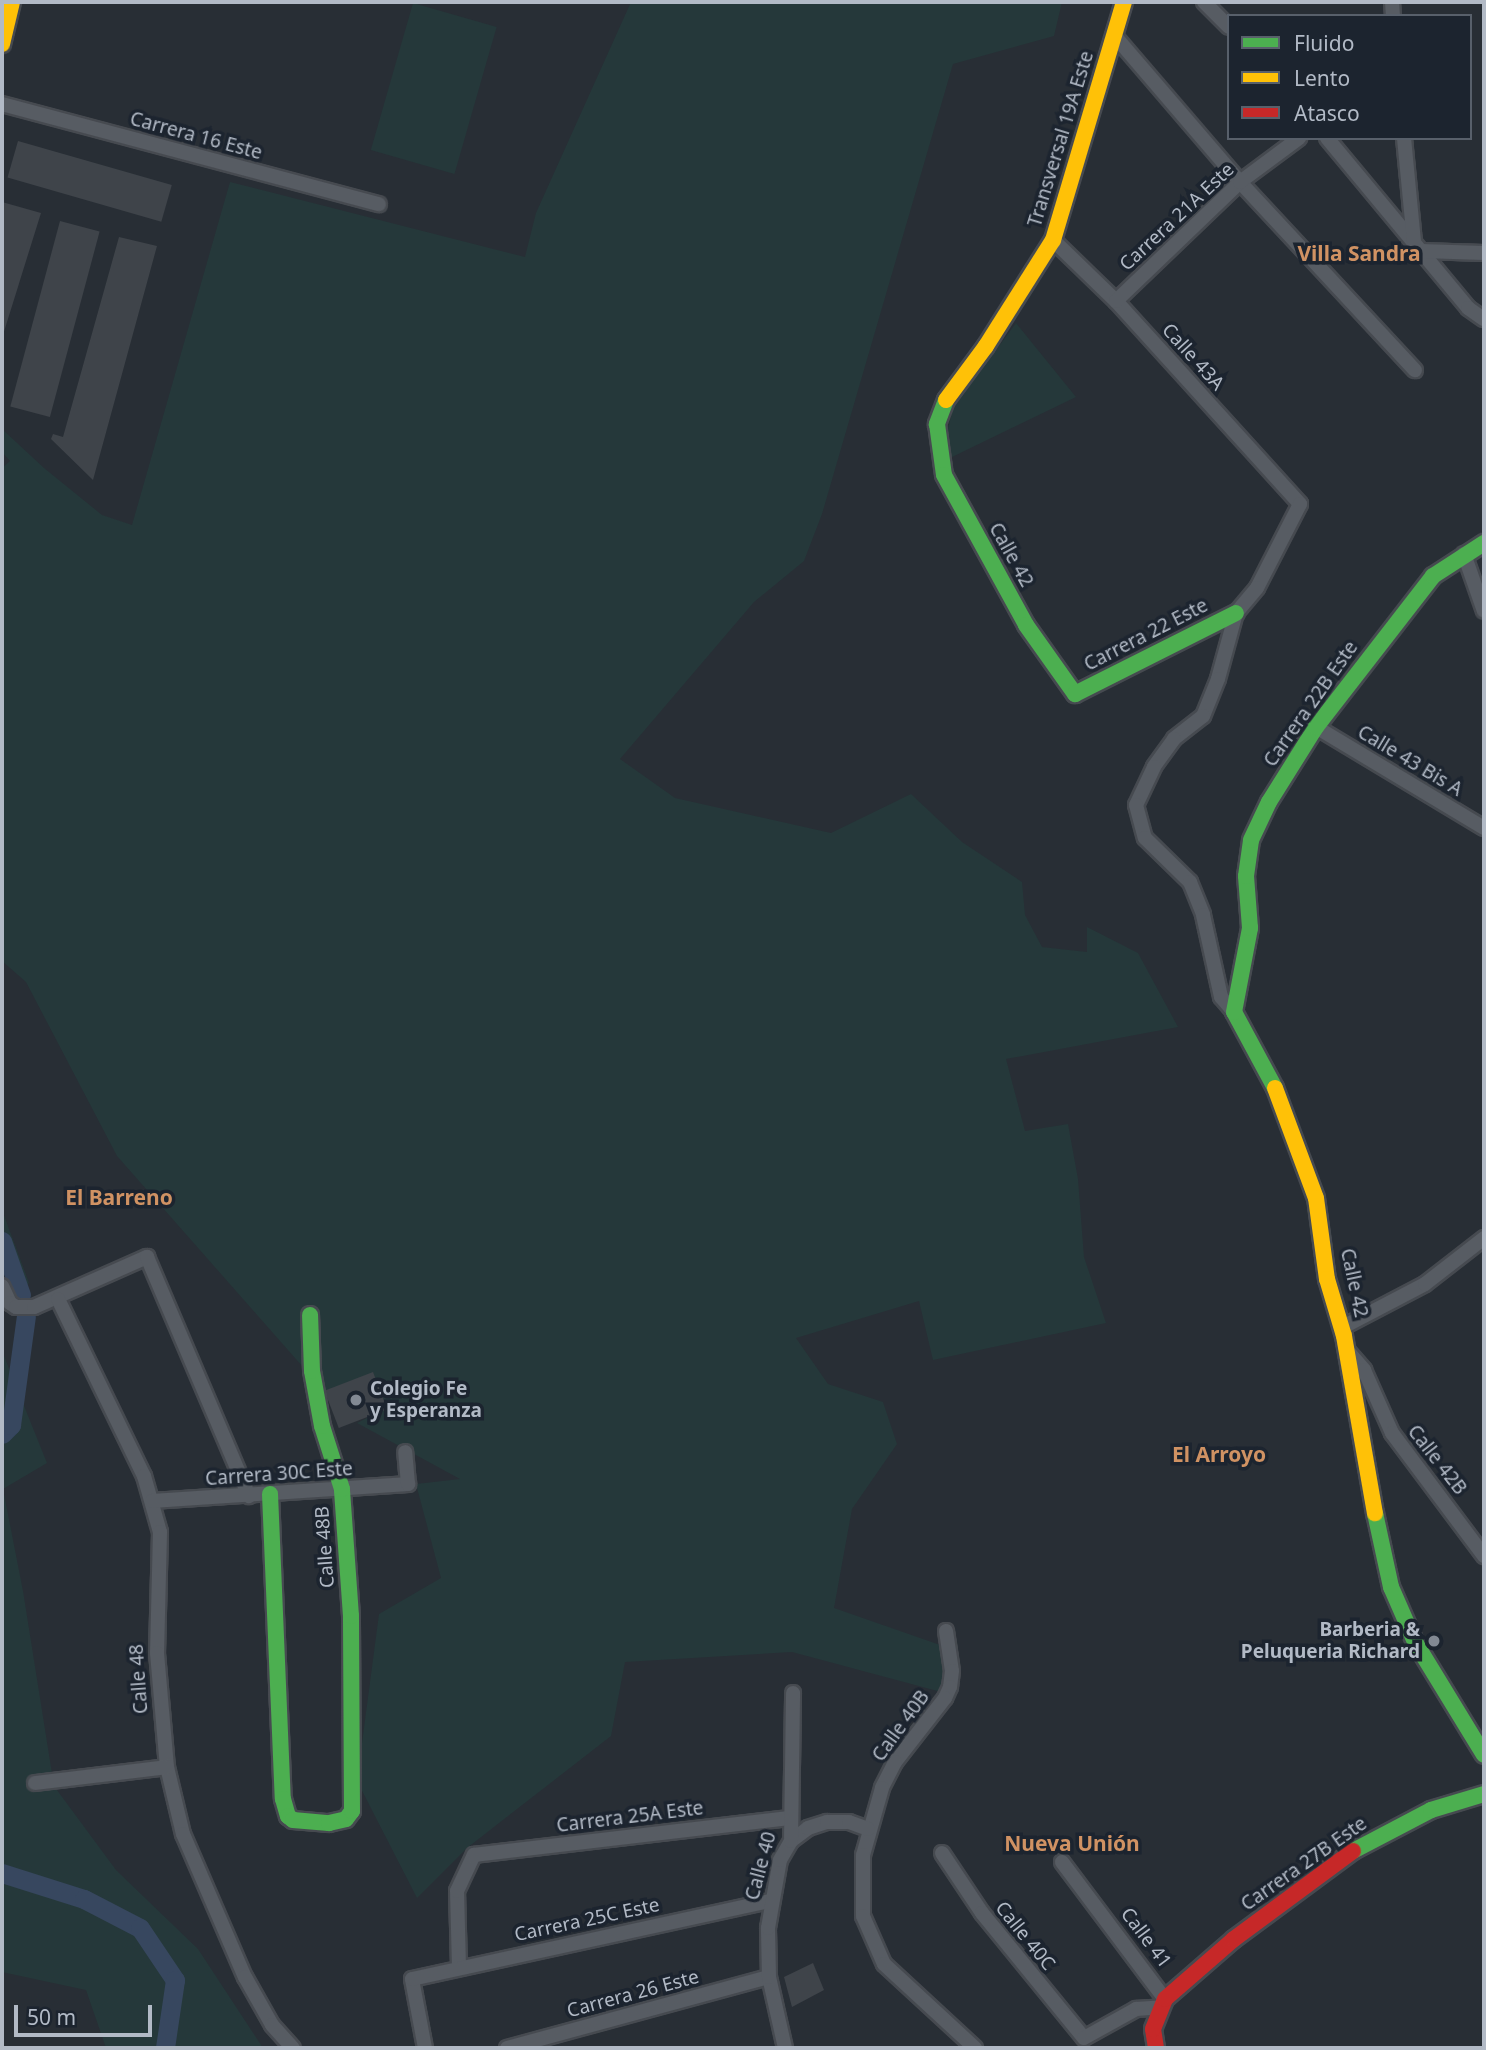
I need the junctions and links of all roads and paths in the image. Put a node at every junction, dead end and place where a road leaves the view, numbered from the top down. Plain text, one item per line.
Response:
1 (12, 2) edge
2 (1124, 2) edge
3 (1204, 2) edge
4 (1227, 25) edge
5 (1114, 35) junction
6 (2, 44) edge
7 (2, 104) edge
8 (1296, 140) edge
9 (1329, 140) edge
10 (1404, 140) edge
11 (1240, 182) junction
12 (379, 204) dead end
13 (1053, 240) junction
14 (1418, 247) junction
15 (1484, 253) edge
16 (1116, 301) junction
17 (1484, 319) edge
18 (1415, 370) dead end
19 (937, 424) joint
20 (1484, 543) edge
21 (1464, 554) junction
22 (1484, 611) edge
23 (1236, 613) junction
24 (1075, 694) joint
25 (1316, 727) junction
26 (1484, 828) edge
27 (1234, 1012) junction
28 (1484, 1238) edge
29 (2, 1286) edge
30 (58, 1299) junction
31 (310, 1315) dead end
32 (1341, 1328) junction
33 (1346, 1349) junction
34 (405, 1452) dead end
35 (342, 1489) junction
36 (270, 1494) junction
37 (250, 1496) junction
38 (152, 1501) junction
39 (1484, 1556) edge
40 (946, 1630) dead end
41 (793, 1693) dead end
42 (1484, 1755) edge
43 (167, 1767) junction
44 (35, 1783) dead end
45 (1484, 1794) edge
46 (791, 1818) junction
47 (868, 1829) junction
48 (791, 1841) junction
49 (942, 1853) dead end
50 (1062, 1862) dead end
51 (770, 1901) junction
52 (458, 1968) junction
53 (769, 1977) junction
54 (1163, 2003) junction
55 (293, 2048) edge
56 (425, 2048) edge
57 (507, 2048) edge
58 (785, 2048) edge
59 (975, 2048) edge
60 (1156, 2048) edge

1 - 6 street
2 - 5 street, Transversal 19A Este
3 - 4 street
5 - 11 street
5 - 13 street, Transversal 19A Este
7 - 12 street, Carrera 16 Este
8 - 11 street, Carrera 21A Este
9 - 14 street
10 - 14 street
11 - 16 street, Carrera 21A Este
11 - 18 street
13 - 16 street, Calle 43A
13 - 19 street, Transversal 19A Este
14 - 15 street
14 - 17 street
16 - 23 street, Calle 43A
19 - 24 street, Calle 42
20 - 21 street, Carrera 22B Este
21 - 22 street
21 - 25 street, Carrera 22B Este
23 - 24 street, Carrera 22 Este
23 - 27 street, Calle 42
25 - 26 street, Calle 43 Bis A
25 - 27 street, Carrera 22B Este
27 - 32 street, Calle 42
28 - 32 street
29 - 30 street
30 - 37 street
30 - 38 street, Calle 48
31 - 35 street, Calle 48B
32 - 33 street, Calle 42
33 - 39 street, Calle 42B
33 - 42 street, Calle 42
34 - 35 street, Carrera 30C Este
35 - 36 street, Carrera 30C Este
35 - 36 street, Calle 48B
36 - 37 street, Carrera 30C Este
37 - 38 street, Carrera 30C Este
38 - 43 street, Calle 48
40 - 47 street, Calle 40B
41 - 46 street, Calle 40
43 - 44 street
43 - 55 street, Calle 48
45 - 54 street, Carrera 27B Este
46 - 48 street, Calle 40
46 - 52 street, Carrera 25A Este
47 - 48 street
47 - 59 street, Calle 40B
48 - 51 street, Calle 40
49 - 54 street, Calle 40C
50 - 54 street, Calle 41
51 - 52 street, Carrera 25C Este
51 - 53 street, Calle 40
52 - 56 street, Carrera 25C Este
53 - 57 street, Carrera 26 Este
53 - 58 street, Calle 40
54 - 60 street

